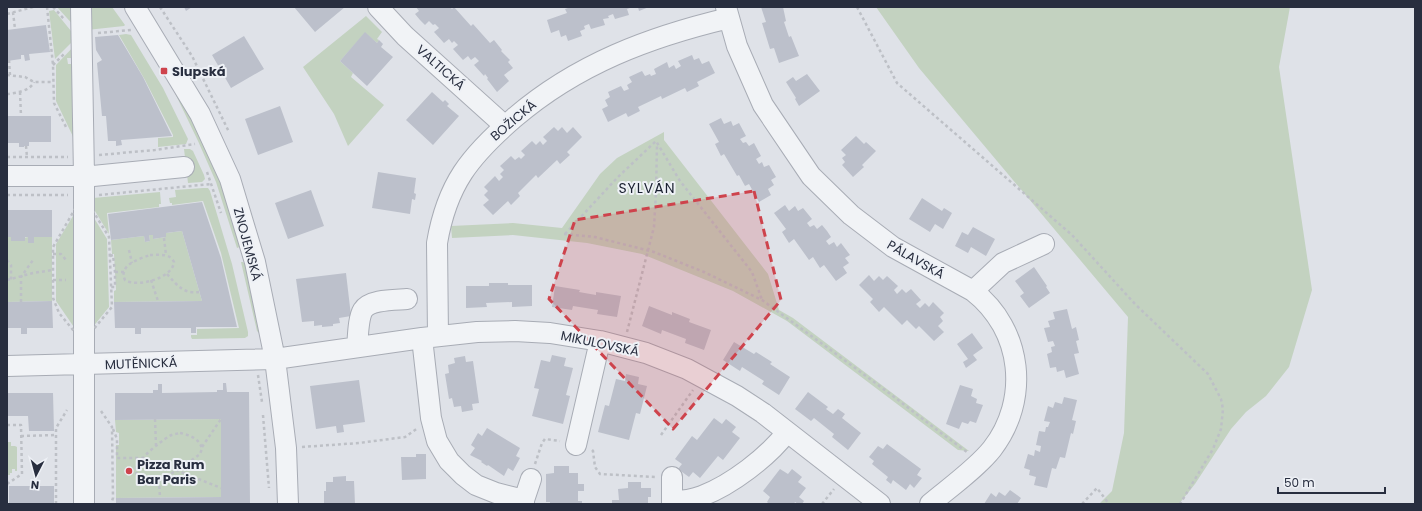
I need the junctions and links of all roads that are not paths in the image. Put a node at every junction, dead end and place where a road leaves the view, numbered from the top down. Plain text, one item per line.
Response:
1 (81, 7) edge
2 (378, 7) edge
3 (727, 12) edge
4 (132, 16) edge
5 (505, 126) junction
6 (184, 167) dead end
7 (7, 176) edge
8 (84, 176) junction
9 (1044, 244) dead end
10 (973, 291) junction
11 (407, 299) dead end
12 (430, 337) junction
13 (600, 340) junction
14 (357, 347) junction
15 (265, 360) junction
16 (83, 365) junction
17 (7, 366) edge
18 (787, 432) junction
19 (576, 445) road end
20 (672, 477) road end
21 (531, 479) road end
22 (524, 502) edge
23 (672, 503) edge
24 (84, 504) edge
25 (288, 504) edge
26 (880, 504) edge
27 (930, 504) edge

1 - 8 street
2 - 5 street, VALTICKÁ
3 - 5 street, BOŽICKÁ
3 - 10 street, PÁLAVSKÁ
4 - 15 street, ZNOJEMSKÁ
5 - 12 street, BOŽICKÁ
6 - 8 street
7 - 8 street
8 - 16 street
9 - 10 street
10 - 27 street, PÁLAVSKÁ
11 - 14 street
12 - 13 street, MIKULOVSKÁ
12 - 14 street, MIKULOVSKÁ
12 - 22 street, BOŽICKÁ
13 - 18 street, MIKULOVSKÁ
13 - 19 street
14 - 15 street, MIKULOVSKÁ
15 - 16 street, MUTĚNICKÁ
15 - 25 street, ZNOJEMSKÁ
16 - 17 street, MUTĚNICKÁ
16 - 24 street
18 - 23 street
18 - 26 street, MIKULOVSKÁ
20 - 23 street
21 - 22 street

